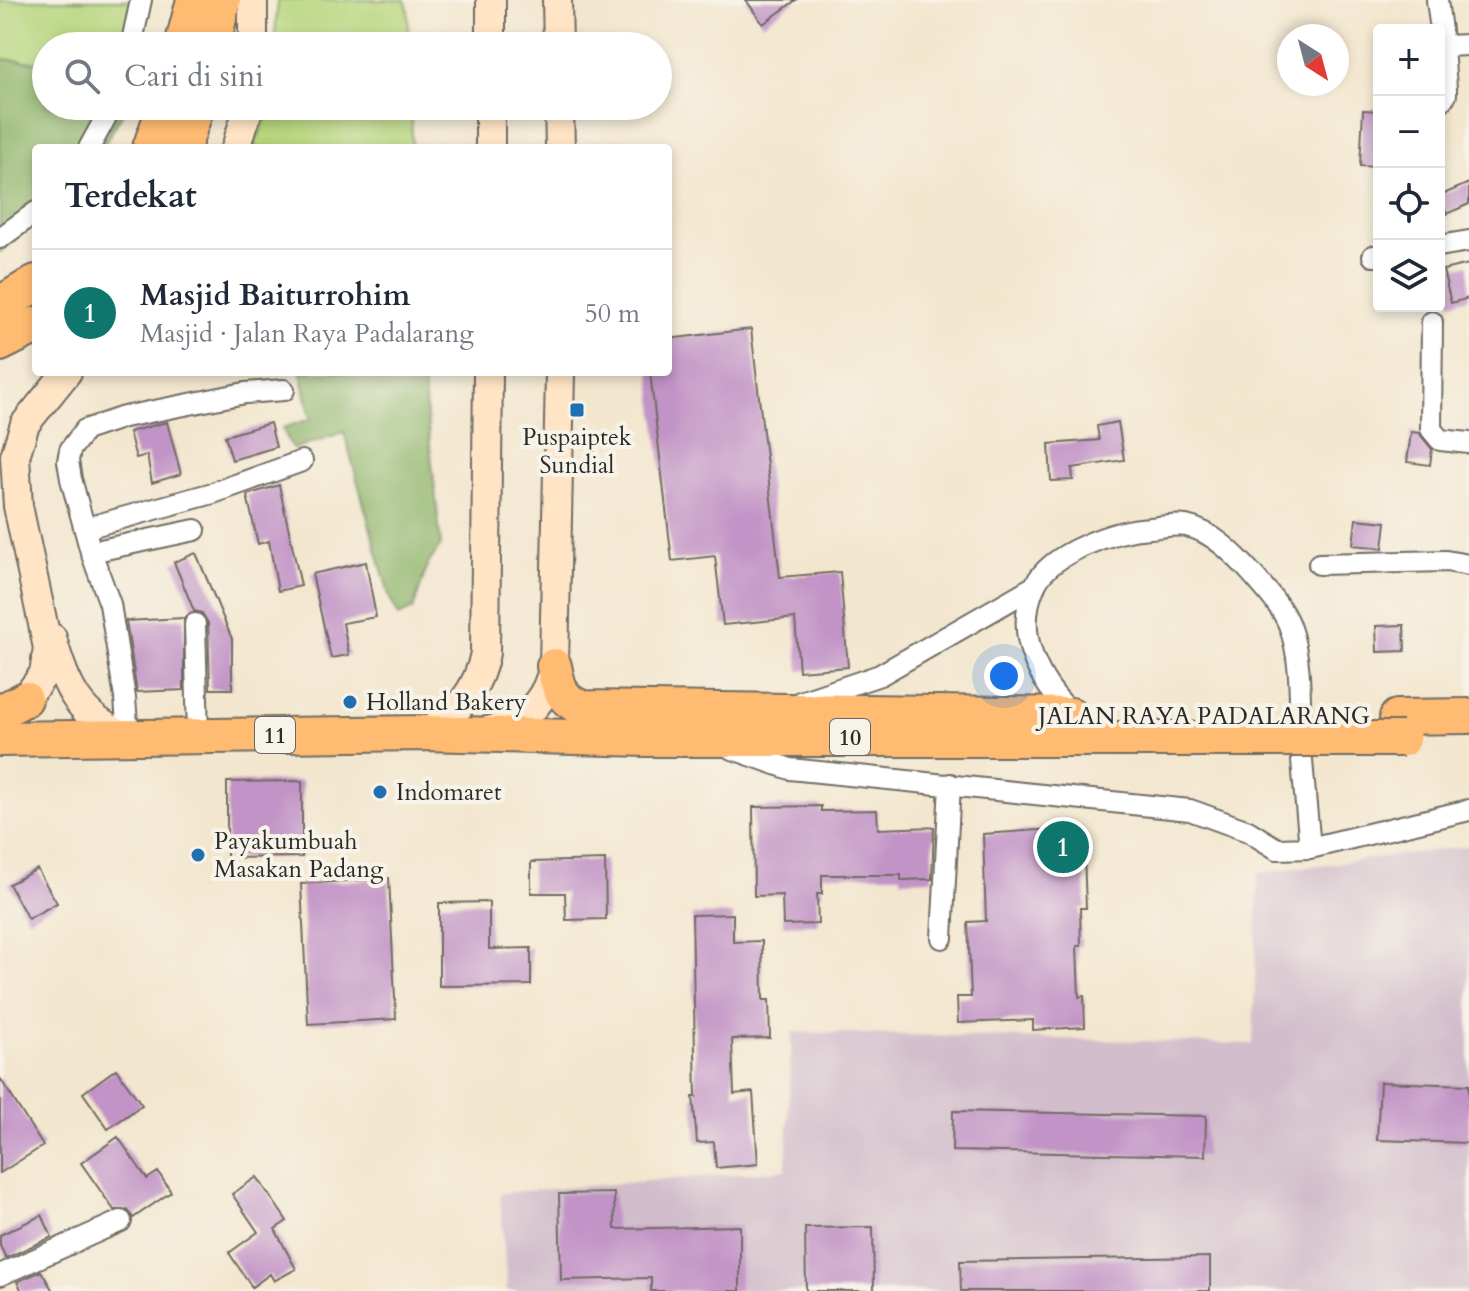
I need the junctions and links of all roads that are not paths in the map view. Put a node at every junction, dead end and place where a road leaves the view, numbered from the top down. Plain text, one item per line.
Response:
1 (141, 0) edge
2 (195, 0) edge
3 (222, 0) edge
4 (253, 0) edge
5 (491, 0) edge
6 (557, 0) edge
7 (1437, 0) edge
8 (1440, 24) edge
9 (134, 32) edge
10 (187, 32) edge
11 (215, 32) edge
12 (253, 32) edge
13 (491, 32) edge
14 (558, 32) edge
15 (1469, 45) edge
16 (1445, 46) edge
17 (1445, 75) edge
18 (1445, 96) edge
19 (104, 120) edge
20 (161, 120) edge
21 (191, 120) edge
22 (245, 120) edge
23 (490, 120) edge
24 (559, 120) edge
25 (91, 144) edge
26 (152, 144) edge
27 (183, 144) edge
28 (237, 144) edge
29 (490, 144) edge
30 (560, 144) edge
31 (32, 215) edge
32 (0, 238) edge
33 (1469, 241) edge
34 (1445, 245) edge
35 (32, 285) edge
36 (0, 305) edge
37 (1432, 322) dead end
38 (32, 327) edge
39 (0, 343) edge
40 (64, 376) edge
41 (488, 376) edge
42 (560, 376) edge
43 (284, 390) dead end
44 (1469, 443) edge
45 (302, 461) dead end
46 (86, 528) junction
47 (195, 530) dead end
48 (91, 552) junction
49 (30, 561) junction
50 (1319, 564) dead end
51 (1469, 565) edge
52 (1035, 586) junction
53 (195, 624) dead end
54 (554, 666) junction
55 (13, 706) edge
56 (774, 711) junction
57 (1074, 715) junction
58 (1469, 716) edge
59 (1232, 728) junction
60 (1400, 728) junction
61 (423, 733) junction
62 (471, 733) junction
63 (198, 736) junction
64 (128, 737) junction
65 (699, 737) junction
66 (1469, 738) edge
67 (0, 739) edge
68 (950, 784) junction
69 (1469, 810) edge
70 (1310, 848) junction
71 (942, 938) dead end
72 (121, 1221) dead end
73 (0, 1275) edge

1 - 9 street
2 - 10 highway
3 - 11 highway
4 - 12 main road
5 - 13 main road
6 - 14 main road
7 - 8 street
15 - 16 street
17 - 18 street
19 - 25 street
20 - 26 highway
21 - 27 highway
22 - 28 main road
23 - 29 main road
24 - 30 main road
31 - 32 street
33 - 34 street
35 - 36 highway
37 - 44 street
38 - 39 highway
40 - 49 main road
41 - 61 main road
42 - 54 main road
43 - 46 street
45 - 46 street
46 - 48 street
47 - 48 street
48 - 64 street
49 - 55 main road
49 - 64 main road
50 - 51 street
52 - 56 street
52 - 57 street
52 - 70 street
53 - 63 street
54 - 56 highway, JALAN RAYA PADALARANG / 10
54 - 62 main road, JALAN RAYA PADALARANG
56 - 57 highway, JALAN RAYA PADALARANG / 10
57 - 59 highway, JALAN RAYA PADALARANG / 10
58 - 60 highway, JALAN RAYA PADALARANG / 10
59 - 60 highway, JALAN RAYA PADALARANG / 10
59 - 65 highway, JALAN RAYA PADALARANG / 10
60 - 66 highway, JALAN RAYA PADALARANG / 10
61 - 62 highway, JALAN RAYA PADALARANG / 11
61 - 63 highway, JALAN RAYA PADALARANG / 11
62 - 65 highway, JALAN RAYA PADALARANG / 10
63 - 64 highway, JALAN RAYA PADALARANG / 11
64 - 67 highway, JALAN RAYA PADALARANG / 11
65 - 68 street
68 - 70 street
68 - 71 street
69 - 70 street
72 - 73 street

